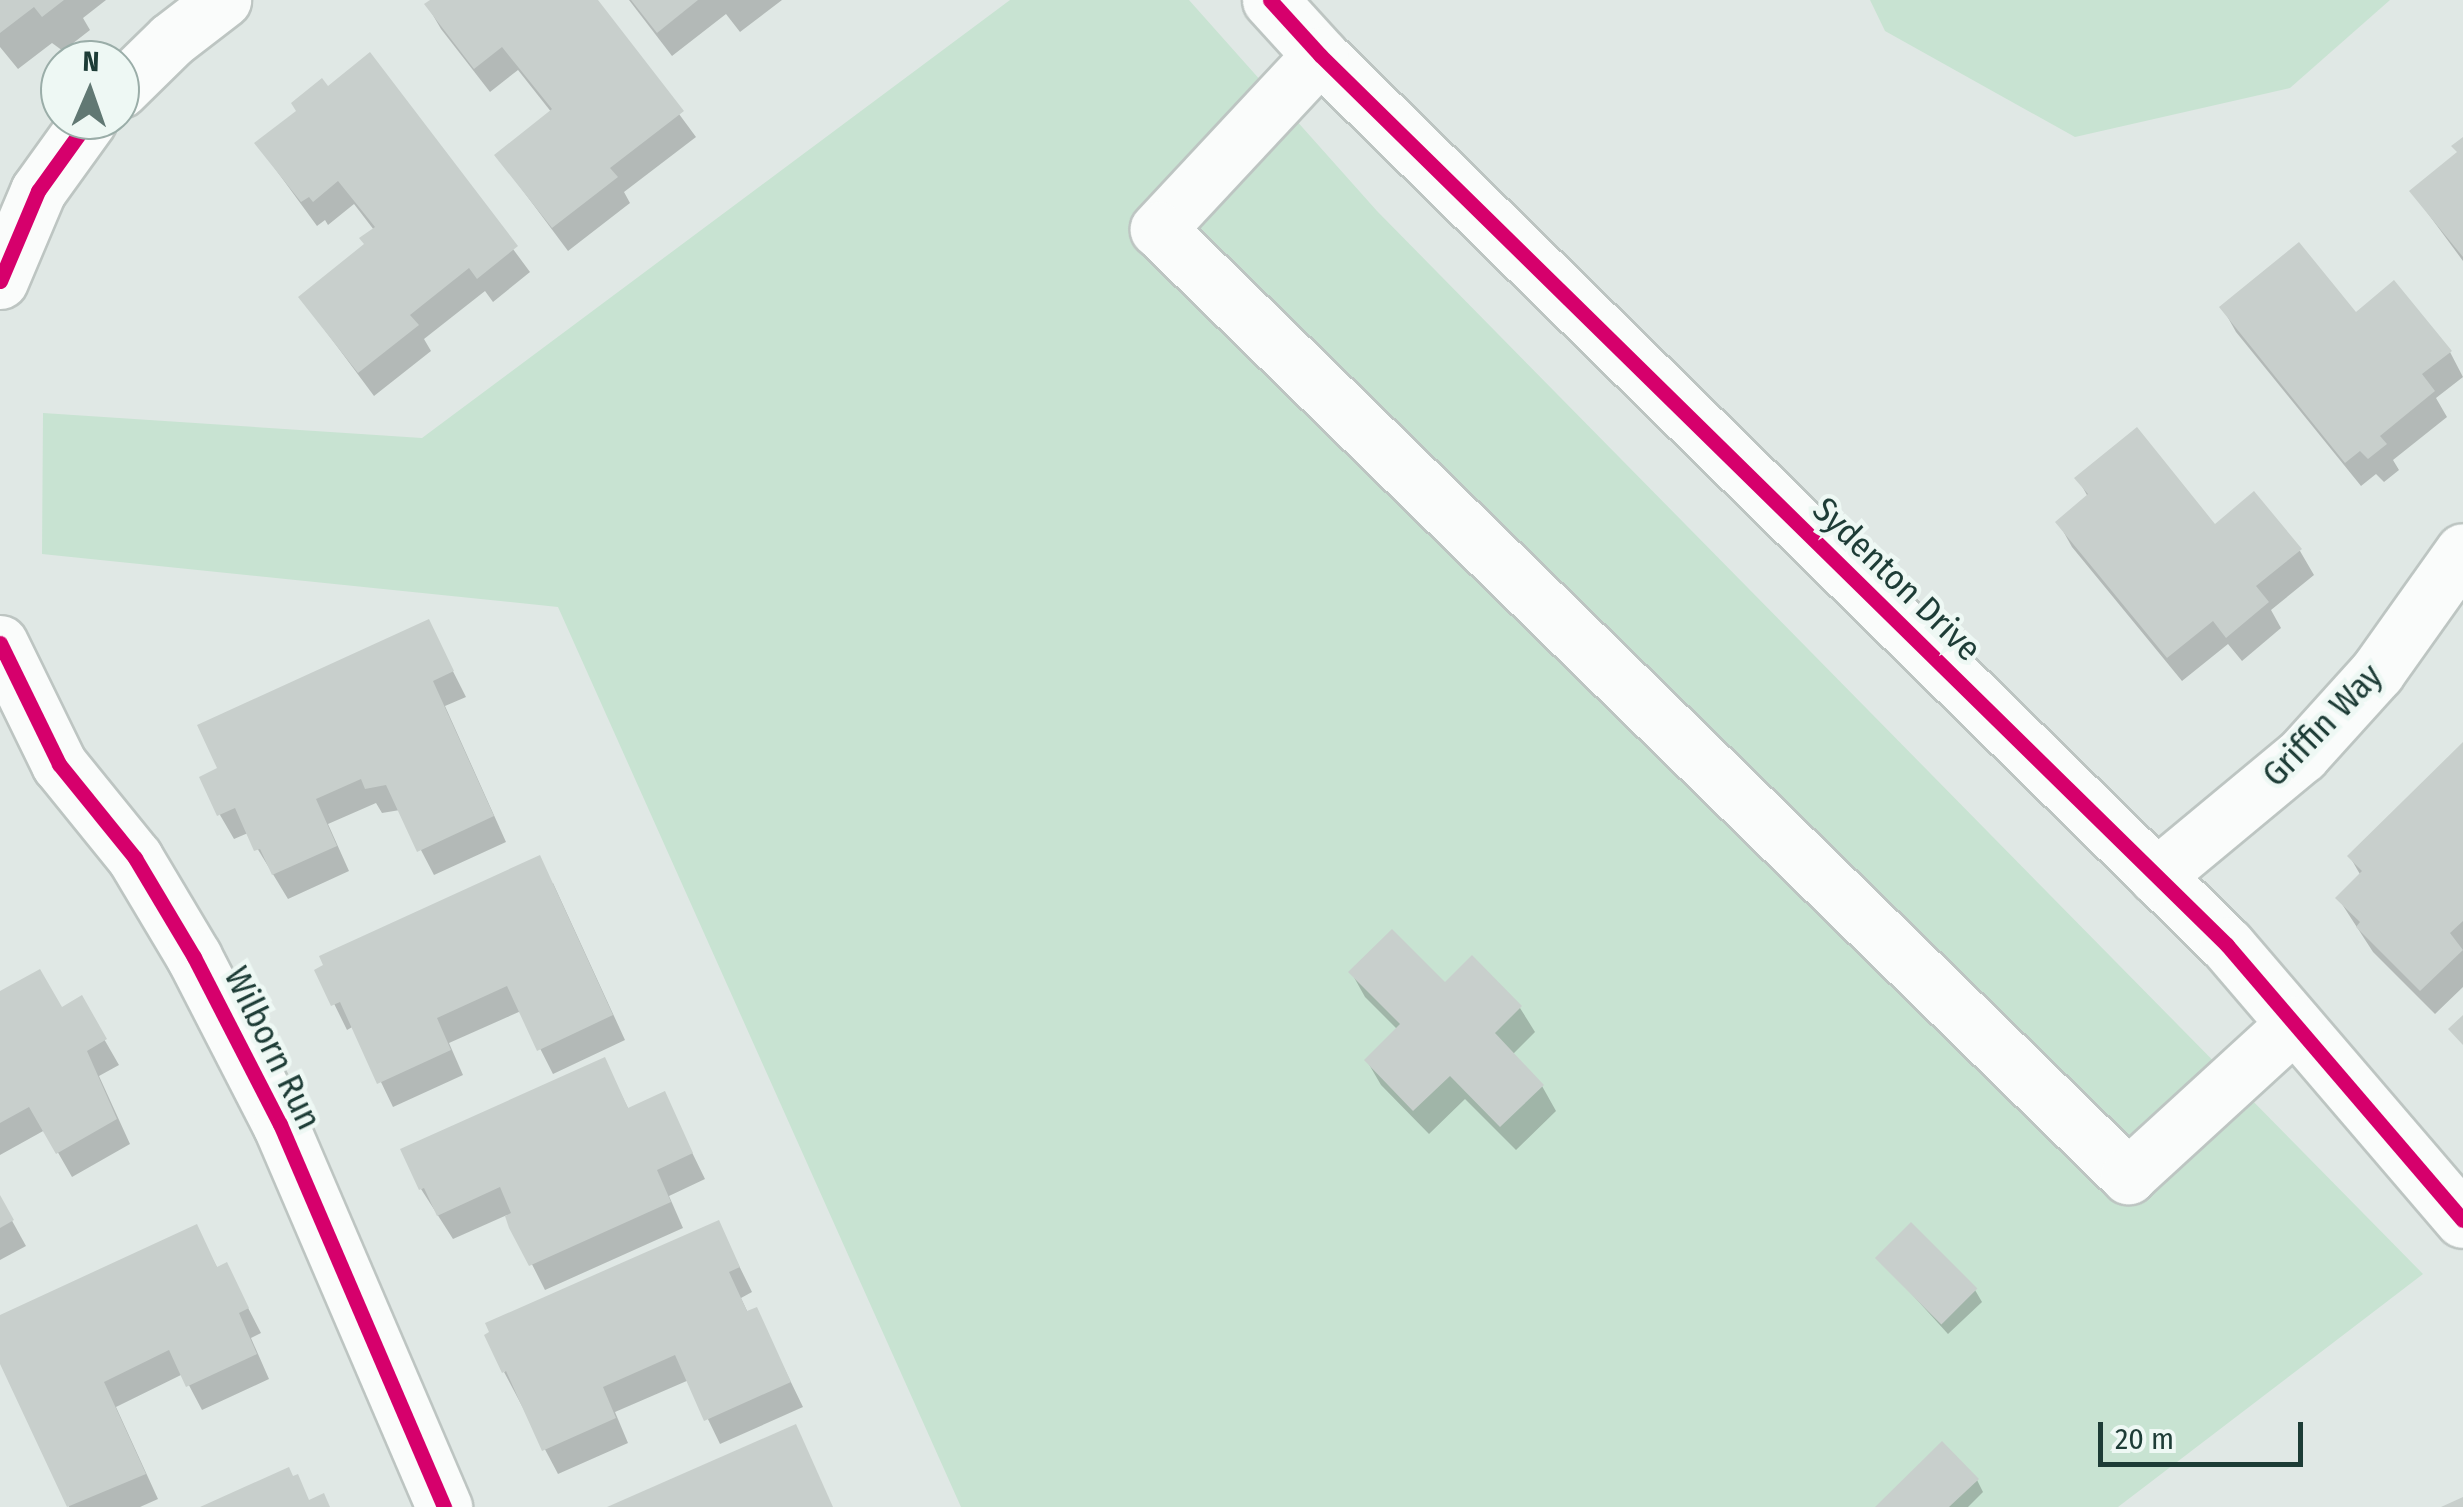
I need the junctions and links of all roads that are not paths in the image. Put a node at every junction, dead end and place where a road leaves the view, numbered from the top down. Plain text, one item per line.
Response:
1 (223, 0) edge
2 (1270, 0) edge
3 (1320, 55) junction
4 (140, 70) edge
5 (74, 140) edge
6 (0, 281) edge
7 (2463, 551) edge
8 (0, 643) edge
9 (2156, 876) junction
10 (2294, 1024) junction
11 (2463, 1220) edge
12 (444, 1507) edge

1 - 4 street
2 - 3 street, Sydenton Drive
3 - 9 street, Sydenton Drive
3 - 10 street
5 - 6 street
7 - 9 street, Griffin Way
8 - 12 street, Wilborn Run
9 - 10 street, Sydenton Drive
10 - 11 street, Sydenton Drive

